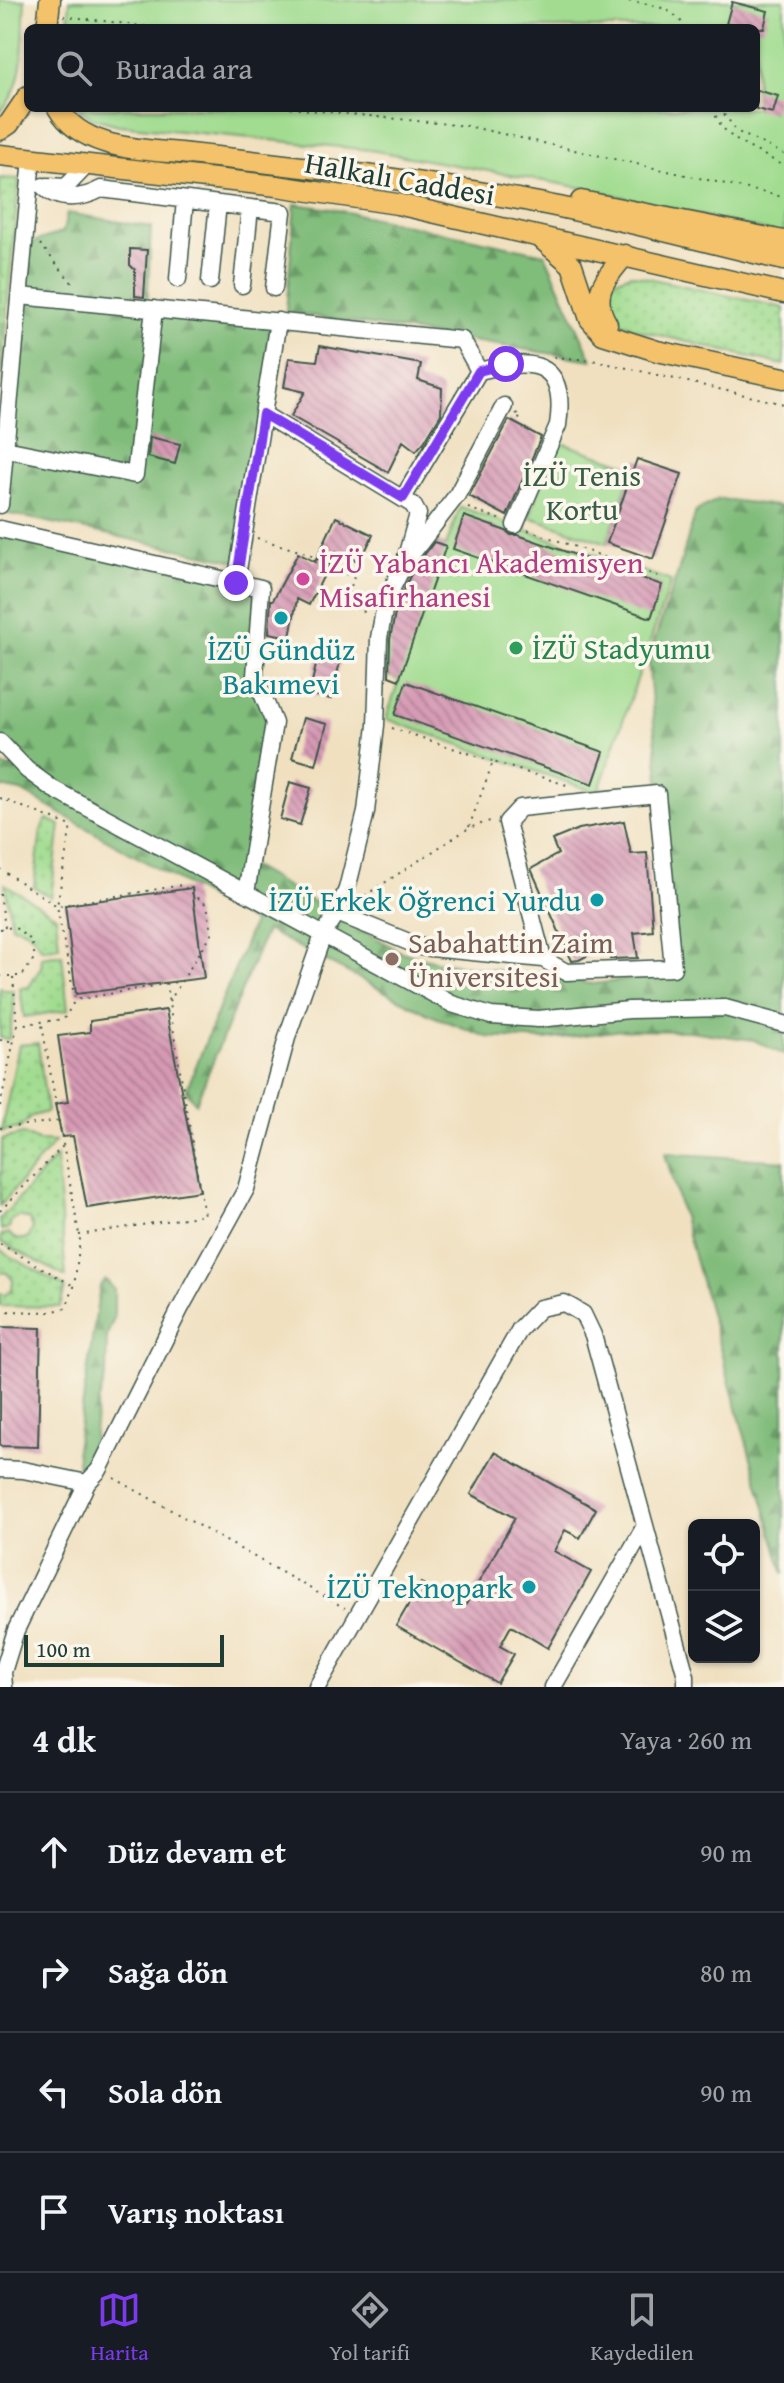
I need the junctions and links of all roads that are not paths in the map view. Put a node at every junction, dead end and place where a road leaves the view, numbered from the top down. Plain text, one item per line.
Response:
1 (24, 102) edge
2 (60, 112) edge
3 (0, 130) edge
4 (0, 155) edge
5 (32, 158) junction
6 (87, 165) junction
7 (37, 183) junction
8 (67, 192) junction
9 (521, 199) junction
10 (185, 200) junction
11 (218, 204) junction
12 (250, 208) junction
13 (537, 235) junction
14 (784, 241) edge
15 (625, 255) junction
16 (784, 260) edge
17 (178, 279) dead end
18 (210, 281) dead end
19 (242, 285) dead end
20 (274, 288) dead end
21 (784, 293) edge
22 (20, 296) junction
23 (154, 309) junction
24 (278, 321) junction
25 (479, 371) junction
26 (784, 371) edge
27 (784, 378) edge
28 (504, 406) dead end
29 (263, 414) junction
30 (5, 449) junction
31 (403, 498) junction
32 (0, 505) edge
33 (515, 525) road end
34 (0, 529) edge
35 (404, 564) junction
36 (236, 583) junction
37 (0, 742) edge
38 (246, 893) junction
39 (337, 913) junction
40 (323, 935) junction
41 (543, 959) junction
42 (784, 1024) edge
43 (0, 1469) edge
44 (93, 1476) junction
45 (645, 1526) junction
46 (4, 1687) edge
47 (317, 1687) edge
48 (553, 1687) edge
49 (686, 1687) edge

1 - 3 main road
2 - 9 main road, Halkalı Caddesi
4 - 5 main road, Halkalı Caddesi
5 - 6 main road, Halkalı Caddesi
5 - 7 street
6 - 8 street
6 - 13 main road, Halkalı Caddesi
7 - 8 street
7 - 22 street
8 - 10 street
9 - 14 main road
9 - 16 main road, Halkalı Caddesi
10 - 11 street
10 - 17 street
11 - 12 street
11 - 18 street
12 - 19 street
12 - 20 street
13 - 15 main road, Halkalı Caddesi
13 - 27 main road
15 - 21 main road, Halkalı Caddesi
15 - 26 main road
22 - 23 street
22 - 30 street
23 - 24 street
23 - 30 street
24 - 25 street
24 - 29 street
25 - 31 street
25 - 33 street
28 - 35 street
29 - 31 street
29 - 36 street
30 - 32 street
31 - 35 street
34 - 36 street
35 - 39 street
36 - 38 street
37 - 38 street
38 - 40 street
39 - 40 street
39 - 41 street
40 - 42 street
40 - 44 street
41 - 41 street
43 - 44 street
44 - 46 street
45 - 47 street
45 - 48 street
45 - 49 street

